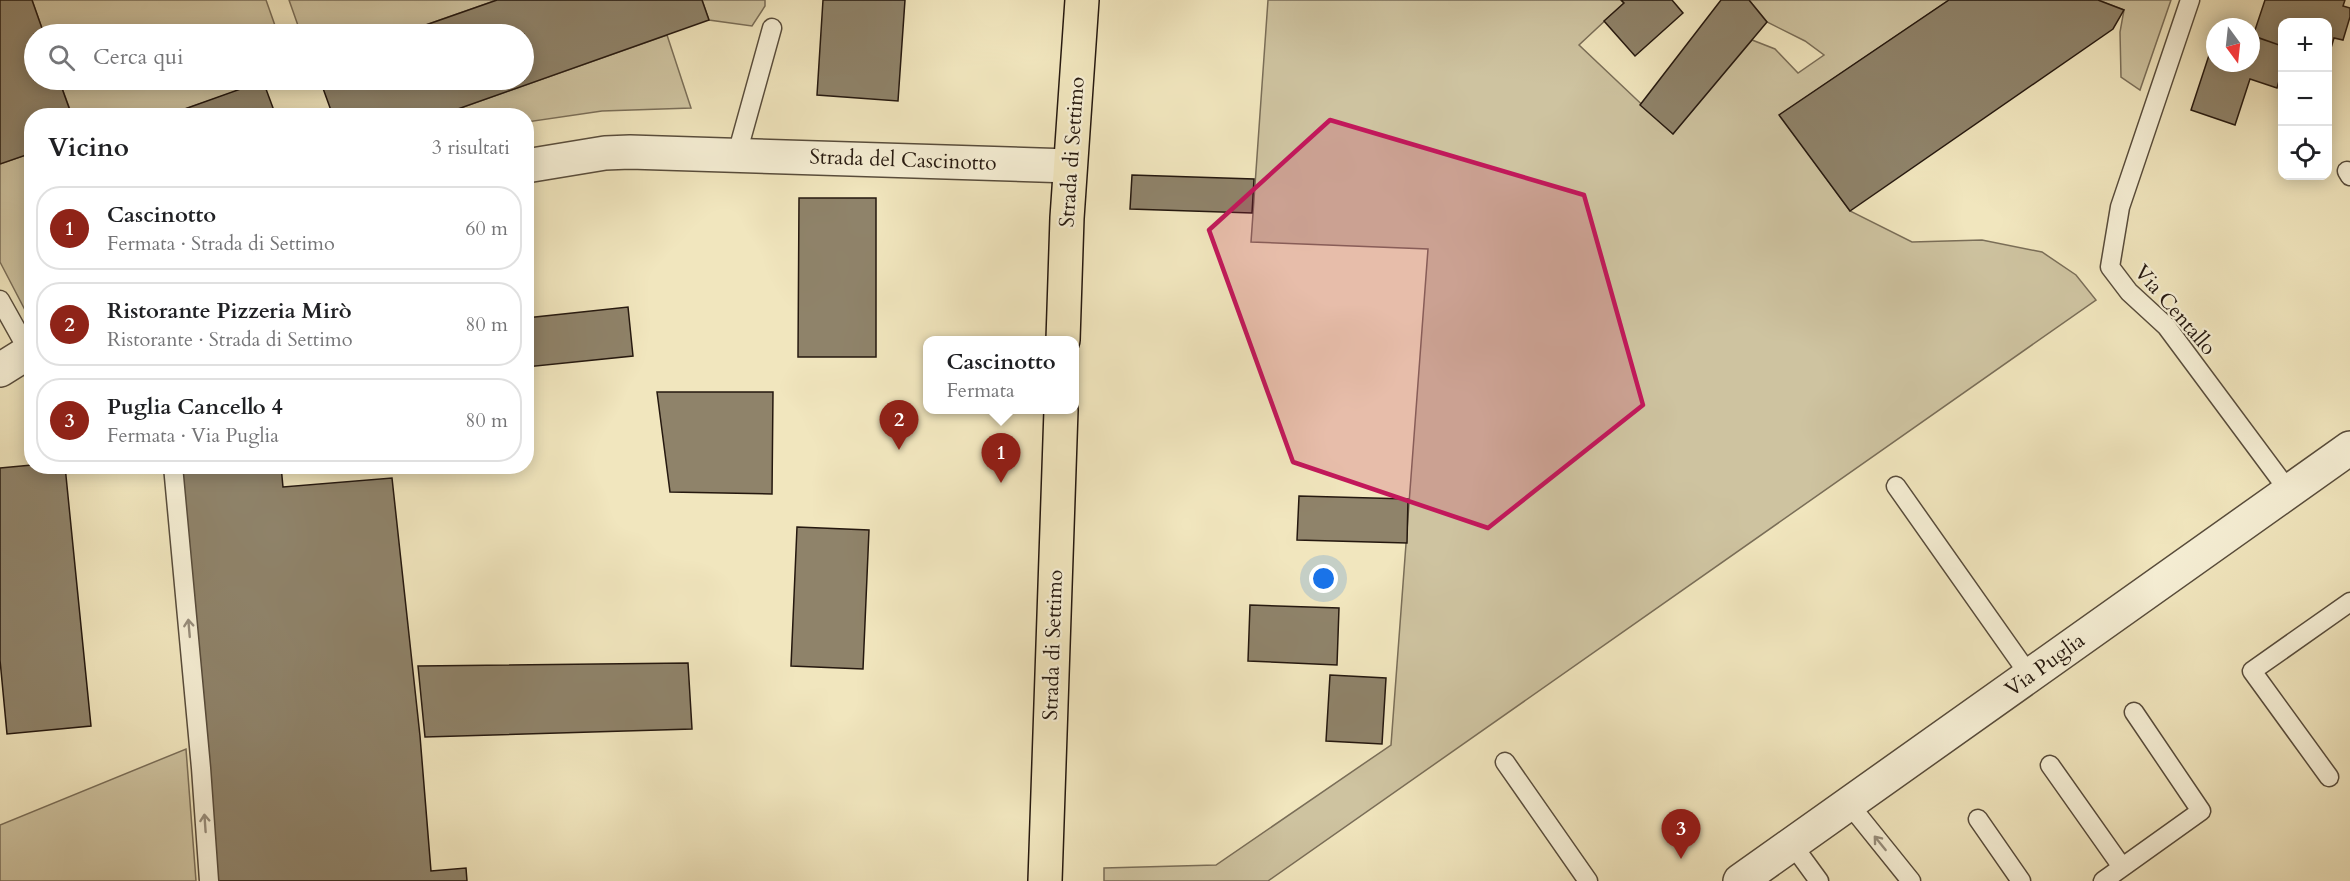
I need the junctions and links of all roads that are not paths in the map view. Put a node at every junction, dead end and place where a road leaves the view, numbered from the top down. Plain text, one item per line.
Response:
1 (1082, 0) edge
2 (2190, 0) edge
3 (772, 28) dead end
4 (737, 154) junction
5 (534, 165) edge
6 (1070, 166) junction
7 (0, 300) edge
8 (1063, 336) edge
9 (24, 341) edge
10 (24, 355) edge
11 (0, 370) edge
12 (1061, 414) edge
13 (2350, 448) edge
14 (174, 474) edge
15 (1896, 486) dead end
16 (2288, 490) junction
17 (2350, 602) edge
18 (2030, 676) junction
19 (2134, 712) dead end
20 (1505, 762) dead end
21 (2050, 765) dead end
22 (2329, 777) dead end
23 (1849, 804) junction
24 (1978, 819) dead end
25 (1792, 844) junction
26 (2122, 867) junction
27 (209, 881) edge
28 (1045, 881) edge
29 (1588, 881) edge
30 (1740, 881) edge
31 (1819, 881) edge
32 (1911, 881) edge
33 (2021, 881) edge
34 (2103, 881) edge

1 - 6 main road, Strada di Settimo
2 - 16 lane, Via Centallo
3 - 4 lane
4 - 5 street, Strada del Cascinotto
4 - 6 street, Strada del Cascinotto
6 - 8 main road, Strada di Settimo
7 - 9 lane
10 - 11 street
12 - 28 main road, Strada di Settimo
13 - 16 street, Via Puglia
27 -> 14 lane
15 - 18 lane
16 - 18 street, Via Puglia
17 - 22 lane
18 - 23 street, Via Puglia
19 - 26 lane
20 - 29 lane
21 - 26 lane
23 - 25 street, Via Puglia
32 -> 23 lane
24 - 33 lane
25 - 30 street, Via Puglia
25 - 31 lane
26 - 34 lane

